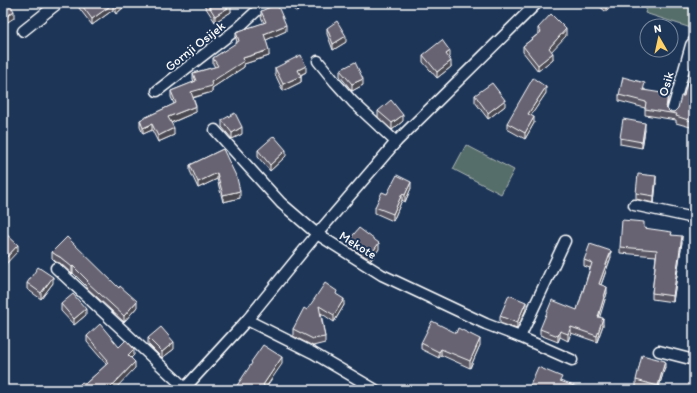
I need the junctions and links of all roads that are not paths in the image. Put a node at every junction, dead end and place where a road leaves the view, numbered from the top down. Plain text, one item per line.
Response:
1 (58, 3) edge
2 (265, 3) edge
3 (536, 3) edge
4 (23, 30) dead end
5 (694, 41) edge
6 (318, 61) dead end
7 (157, 91) dead end
8 (672, 112) edge
9 (215, 130) dead end
10 (396, 142) junction
11 (634, 205) dead end
12 (694, 218) edge
13 (317, 234) junction
14 (565, 241) dead end
15 (56, 268) dead end
16 (247, 320) junction
17 (520, 337) junction
18 (658, 351) dead end
19 (572, 360) dead end
20 (694, 360) edge
21 (184, 389) edge
22 (376, 390) edge

1 - 4 street
2 - 7 street, Gornji Osijek
3 - 10 street
5 - 8 street, Osik
6 - 10 street
9 - 13 street, Mekote
10 - 13 street
11 - 12 street
13 - 16 street
13 - 17 street, Mekote
14 - 17 street
15 - 21 street
16 - 21 street
16 - 22 street
17 - 19 street, Mekote
18 - 20 street

